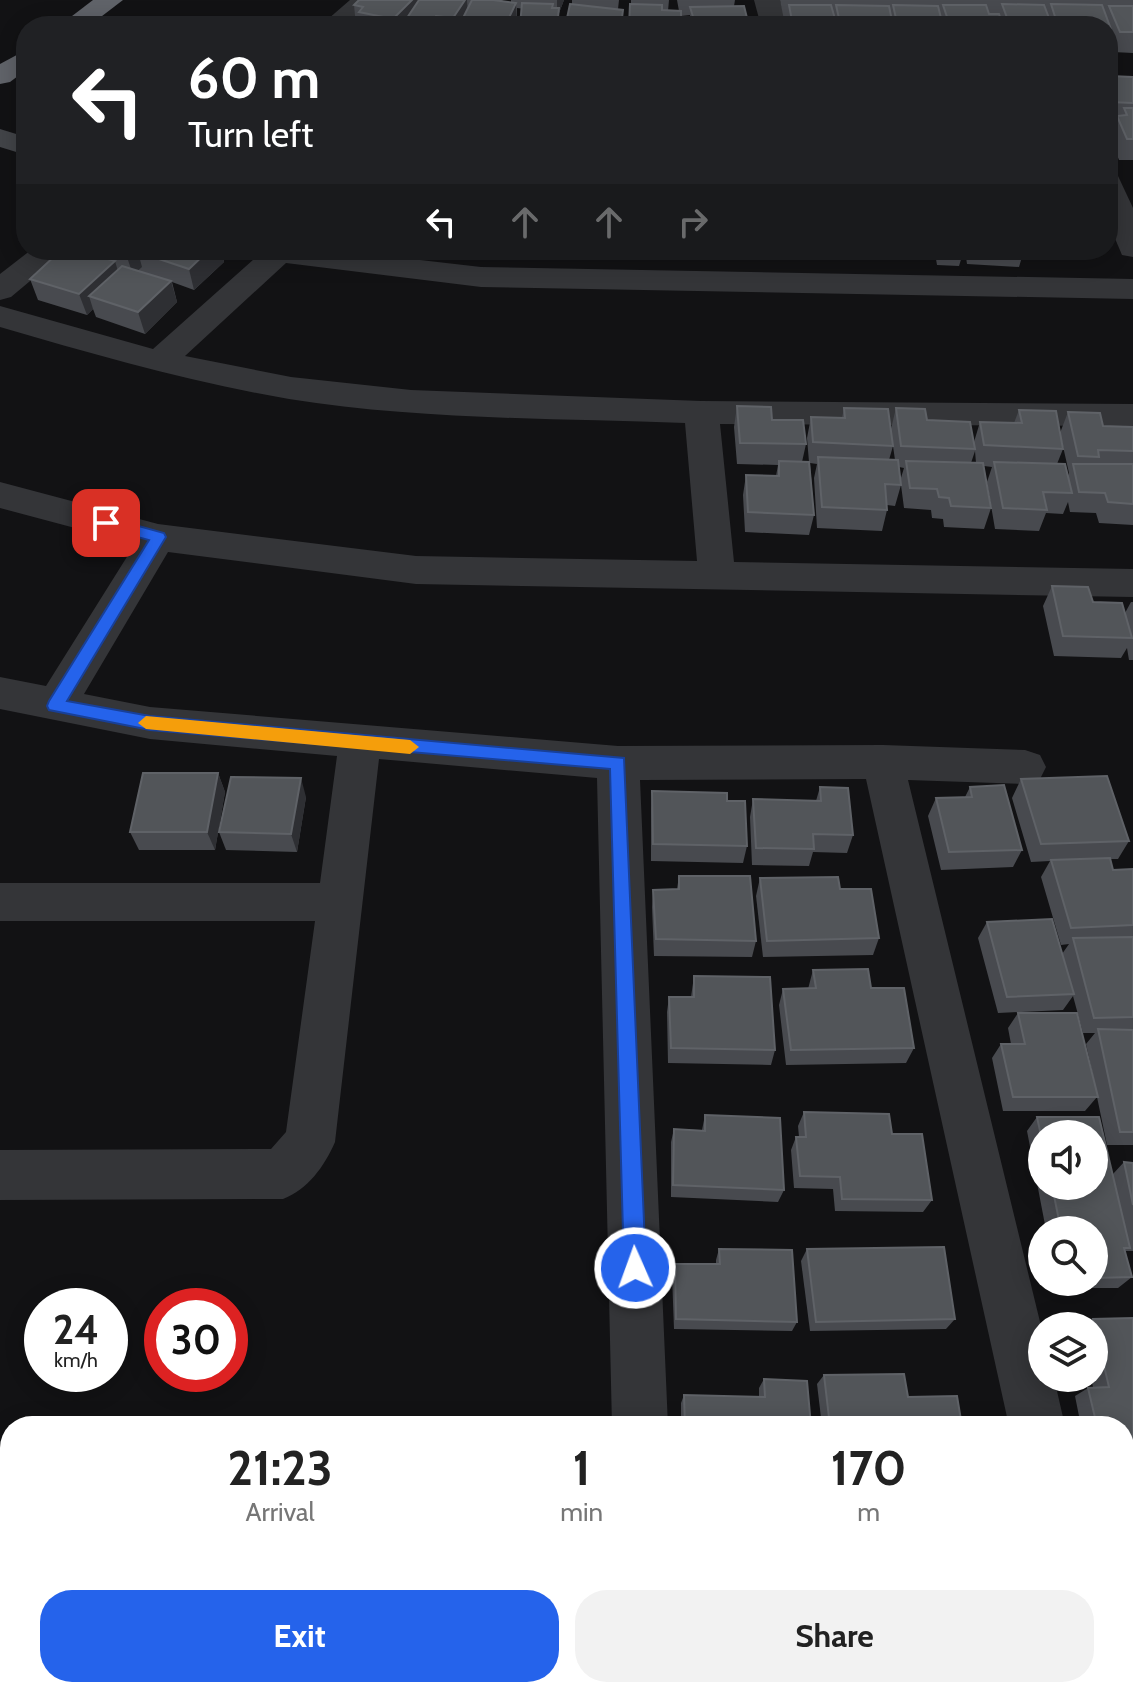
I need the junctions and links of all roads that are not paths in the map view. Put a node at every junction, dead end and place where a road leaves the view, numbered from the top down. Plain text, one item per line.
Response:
1 (110, 0) edge
2 (366, 0) edge
3 (87, 16) edge
4 (346, 16) edge
5 (1118, 208) edge
6 (1133, 248) edge
7 (38, 260) edge
8 (271, 260) edge
9 (350, 260) edge
10 (1133, 289) edge
11 (0, 290) edge
12 (0, 316) edge
13 (159, 362) junction
14 (701, 412) junction
15 (1133, 415) edge
16 (0, 495) edge
17 (158, 537) junction
18 (717, 577) junction
19 (1133, 583) edge
20 (0, 693) edge
21 (55, 706) junction
22 (360, 743) junction
23 (883, 762) junction
24 (618, 763) junction
25 (1025, 767) dead end
26 (0, 902) edge
27 (339, 902) junction
28 (0, 1175) edge
29 (640, 1416) edge
30 (1035, 1416) edge

1 - 3 highway
2 - 4 street
5 - 6 street
7 - 11 street
8 - 13 street
9 - 10 street
12 - 13 street
13 - 14 street
14 - 15 street
14 - 18 street
16 - 17 street
17 - 18 street
17 - 21 street
18 - 19 street
20 - 21 street
21 - 22 street
22 - 24 street
22 - 27 street
23 - 24 street
23 - 25 street
23 - 30 street
24 - 29 street
26 - 27 street
27 - 28 street

